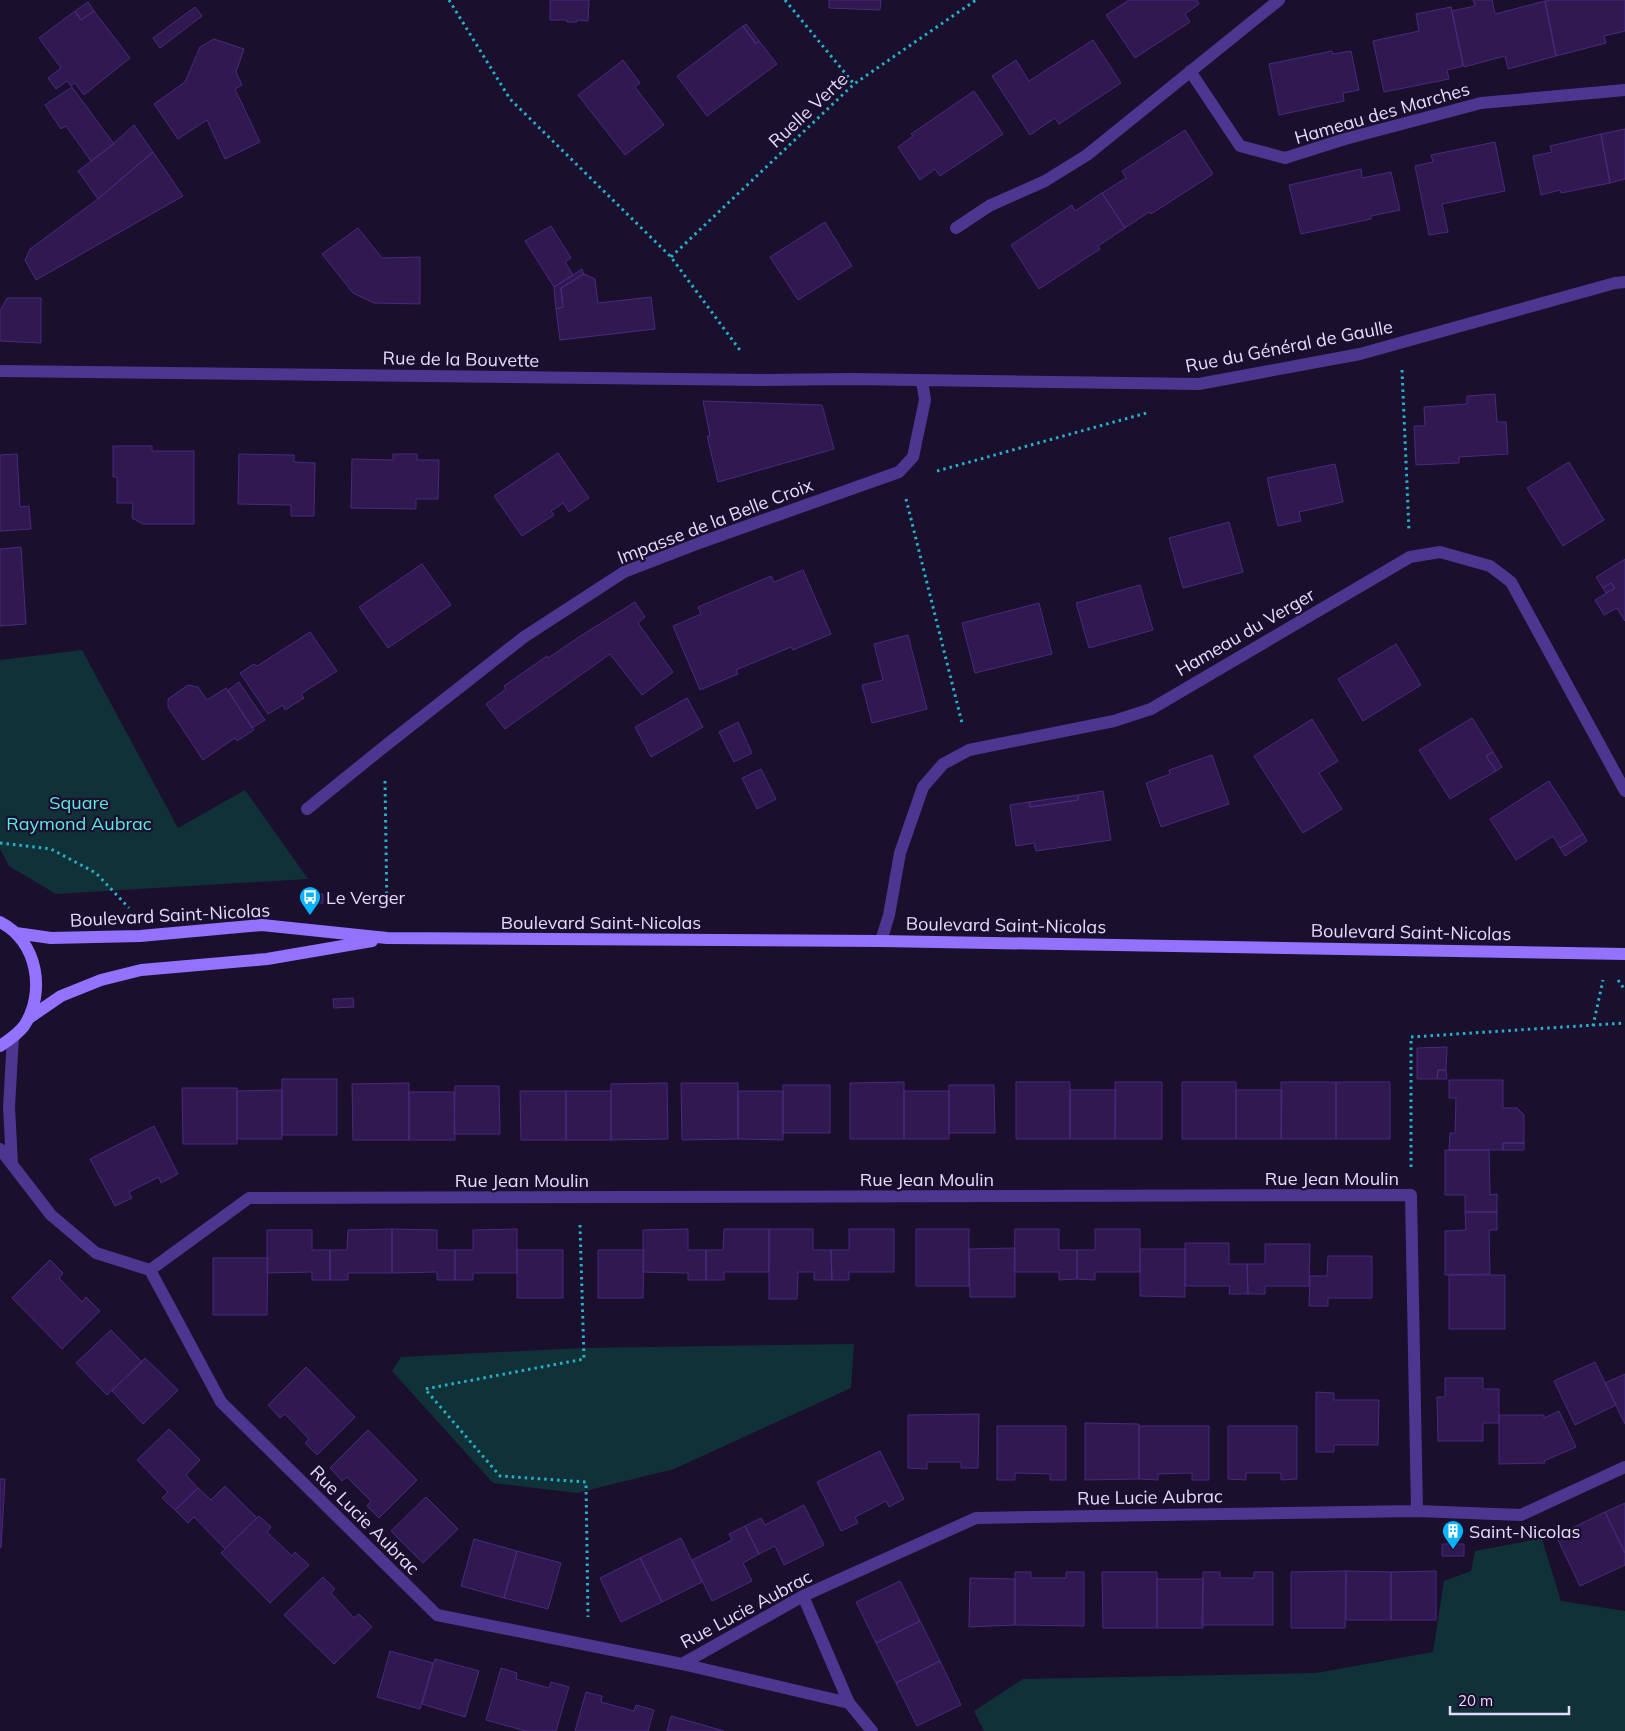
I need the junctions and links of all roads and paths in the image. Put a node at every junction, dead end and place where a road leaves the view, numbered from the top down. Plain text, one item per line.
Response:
1 (449, 0) edge
2 (785, 0) edge
3 (976, 0) edge
4 (1279, 0) edge
5 (1190, 71) junction
6 (854, 84) junction
7 (1625, 90) edge
8 (956, 228) dead end
9 (671, 256) junction
10 (1625, 282) edge
11 (1401, 343) junction
12 (0, 371) edge
13 (761, 380) junction
14 (922, 381) junction
15 (1158, 410) dead end
16 (899, 472) junction
17 (1410, 557) junction
18 (385, 746) junction
19 (969, 750) junction
20 (1625, 791) edge
21 (307, 809) dead end
22 (0, 843) edge
23 (0, 922) edge
24 (16, 933) junction
25 (140, 936) junction
26 (387, 938) junction
27 (882, 941) junction
28 (1625, 954) edge
29 (29, 1018) junction
30 (1625, 1023) edge
31 (13, 1038) junction
32 (0, 1046) edge
33 (0, 1149) edge
34 (12, 1164) junction
35 (1411, 1195) junction
36 (579, 1197) junction
37 (150, 1270) junction
38 (1625, 1467) edge
39 (1417, 1511) junction
40 (804, 1596) junction
41 (588, 1645) junction
42 (682, 1664) junction
43 (849, 1703) junction
44 (872, 1731) edge

1 - 9 path
2 - 6 path
3 - 6 path, Ruelle Verte
4 - 5 street
5 - 7 street, Hameau des Marches
5 - 8 street
6 - 9 path, Ruelle Verte
9 - 13 path
10 - 11 street, Rue du Général de Gaulle
11 - 14 street, Rue du Général de Gaulle
11 - 17 path
12 - 13 street, Rue de la Bouvette
13 - 14 street, Rue de la Bouvette
14 - 16 street
15 - 16 path
16 - 18 street, Impasse de la Belle Croix
16 - 19 path
17 - 19 street, Hameau du Verger
17 - 20 street, Hameau du Verger
18 - 21 street, Impasse de la Belle Croix
18 - 26 path
19 - 27 street, Hameau du Verger
22 - 25 path
23 - 24 main road
24 - 25 main road, Boulevard Saint-Nicolas
24 - 29 main road
25 - 26 main road, Boulevard Saint-Nicolas
26 - 27 main road, Boulevard Saint-Nicolas
26 - 29 main road, Boulevard Saint-Nicolas
27 - 28 main road, Boulevard Saint-Nicolas
29 - 31 main road
30 - 35 path
31 - 32 main road
31 - 34 street
33 - 34 street
34 - 37 street
35 - 36 street, Rue Jean Moulin
35 - 39 street, Rue Jean Moulin
36 - 37 street, Rue Jean Moulin
36 - 41 path
37 - 41 street, Rue Lucie Aubrac
38 - 39 street, Rue Lucie Aubrac
39 - 40 street, Rue Lucie Aubrac
40 - 42 street, Rue Lucie Aubrac
40 - 43 street
41 - 42 street, Rue Lucie Aubrac
42 - 43 street
43 - 44 street

